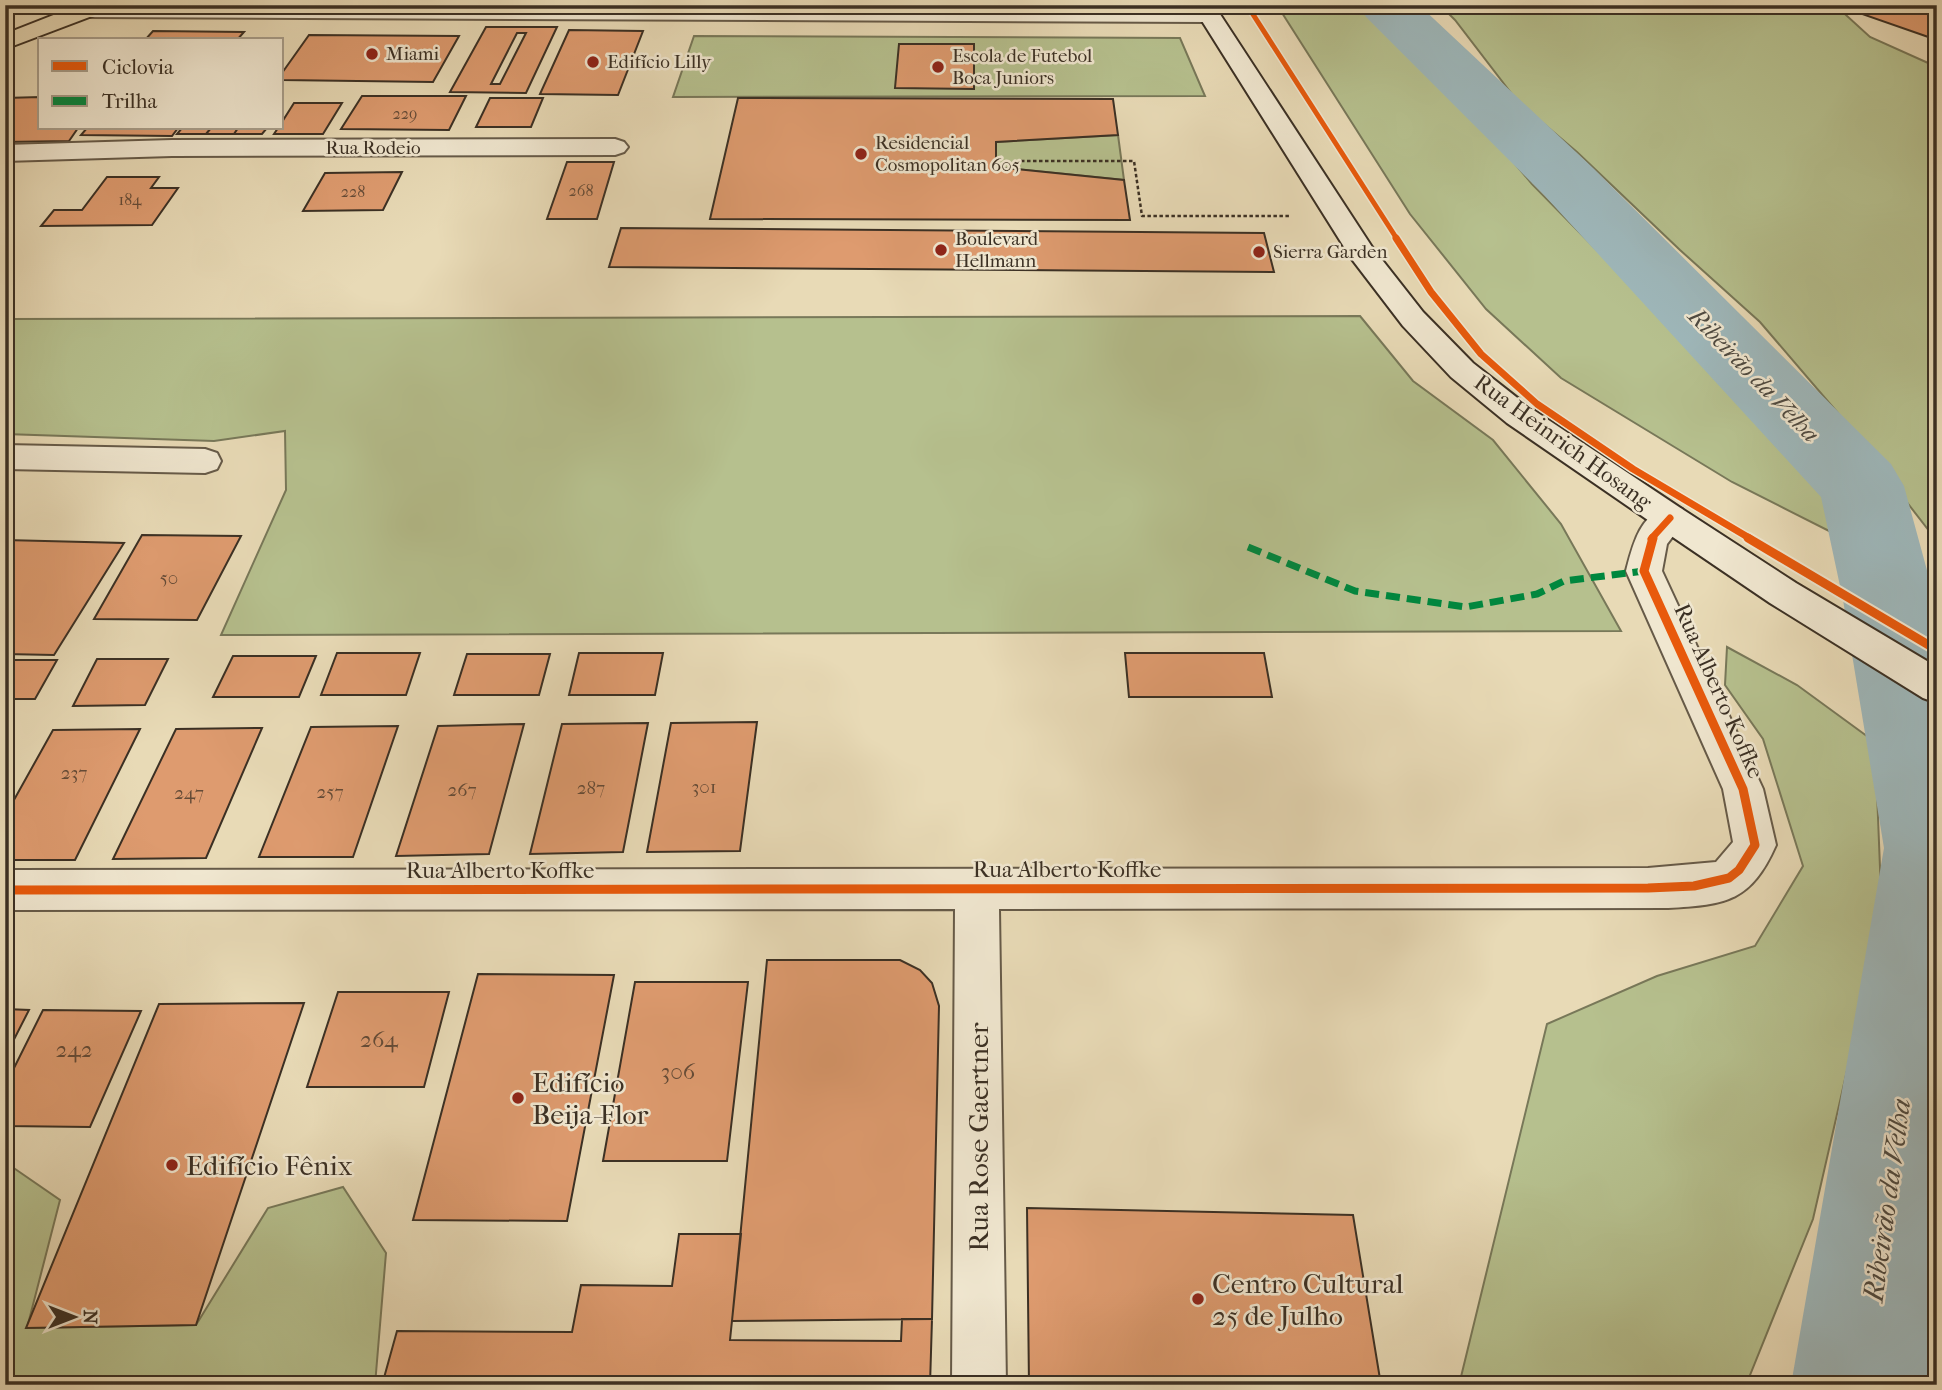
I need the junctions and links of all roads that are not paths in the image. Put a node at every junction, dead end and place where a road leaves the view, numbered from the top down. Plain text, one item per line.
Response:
1 (15, 5) edge
2 (93, 8) edge
3 (5, 9) edge
4 (1206, 10) edge
5 (5, 42) edge
6 (615, 148) dead end
7 (5, 153) edge
8 (5, 457) edge
9 (205, 461) dead end
10 (1670, 518) junction
11 (1937, 687) edge
12 (977, 888) junction
13 (5, 890) edge
14 (979, 1385) edge

1 - 3 main road
2 - 4 street
2 - 5 main road
4 - 10 street, Rua Heinrich Hosang
6 - 7 street, Rua Rodeio
8 - 9 street
10 - 11 street, Rua Heinrich Hosang
10 - 12 street, Rua Alberto Koffke
12 - 13 street, Rua Alberto Koffke
12 - 14 street, Rua Rose Gaertner

